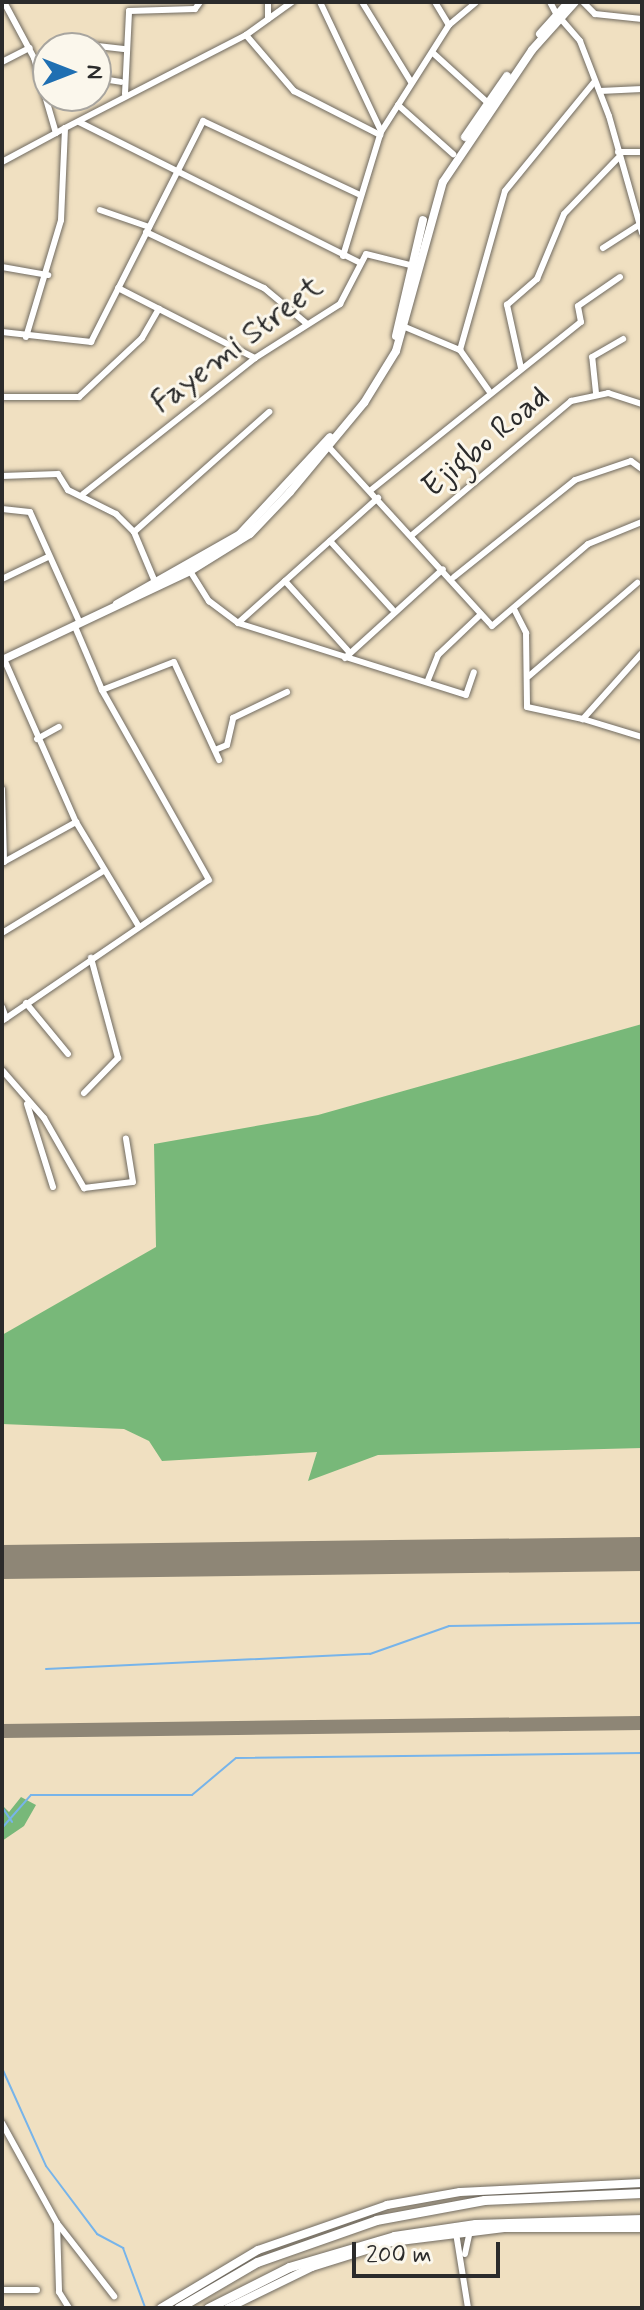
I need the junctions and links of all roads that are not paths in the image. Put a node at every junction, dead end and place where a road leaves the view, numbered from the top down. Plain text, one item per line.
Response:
1 (200, 2) edge
2 (268, 2) edge
3 (292, 2) edge
4 (320, 2) edge
5 (362, 2) edge
6 (435, 2) edge
7 (476, 2) edge
8 (550, 2) edge
9 (569, 2) edge
10 (575, 2) edge
11 (583, 2) edge
12 (8, 3) edge
13 (559, 17) junction
14 (268, 19) junction
15 (642, 19) edge
16 (449, 25) junction
17 (246, 35) junction
18 (30, 48) junction
19 (112, 48) edge
20 (124, 49) junction
21 (433, 53) junction
22 (32, 54) edge
23 (2, 62) edge
24 (112, 81) edge
25 (595, 81) junction
26 (121, 82) junction
27 (411, 82) junction
28 (642, 89) edge
29 (600, 91) junction
30 (125, 94) junction
31 (488, 103) junction
32 (398, 105) junction
33 (50, 112) edge
34 (79, 122) junction
35 (65, 128) junction
36 (56, 133) junction
37 (381, 134) junction
38 (642, 152) edge
39 (453, 154) junction
40 (619, 154) junction
41 (2, 162) edge
42 (174, 175) junction
43 (360, 195) junction
44 (100, 210) dead end
45 (641, 229) edge
46 (148, 230) junction
47 (603, 248) dead end
48 (343, 256) junction
49 (360, 263) junction
50 (414, 266) junction
51 (2, 267) edge
52 (48, 275) junction
53 (620, 277) dead end
54 (118, 288) junction
55 (159, 309) junction
56 (307, 324) junction
57 (405, 327) junction
58 (2, 332) edge
59 (26, 337) junction
60 (623, 339) dead end
61 (460, 350) junction
62 (255, 358) junction
63 (521, 368) junction
64 (489, 391) junction
65 (596, 393) junction
66 (2, 397) edge
67 (642, 404) edge
68 (269, 412) dead end
69 (327, 445) junction
70 (642, 469) edge
71 (2, 476) edge
72 (371, 490) junction
73 (83, 494) junction
74 (378, 498) junction
75 (2, 509) edge
76 (642, 522) edge
77 (134, 532) junction
78 (412, 535) junction
79 (330, 541) junction
80 (48, 557) junction
81 (443, 569) junction
82 (190, 571) junction
83 (454, 577) junction
84 (2, 579) edge
85 (285, 581) junction
86 (155, 582) junction
87 (637, 583) dead end
88 (392, 609) junction
89 (514, 609) junction
90 (481, 614) junction
91 (238, 623) junction
92 (78, 625) junction
93 (642, 653) edge
94 (347, 655) junction
95 (3, 658) edge
96 (474, 672) dead end
97 (529, 676) junction
98 (428, 680) junction
99 (102, 690) junction
100 (287, 692) dead end
101 (583, 719) junction
102 (59, 727) dead end
103 (642, 737) edge
104 (37, 739) junction
105 (215, 750) junction
106 (219, 760) dead end
107 (2, 789) edge
108 (76, 822) junction
109 (3, 863) edge
110 (103, 871) junction
111 (139, 927) junction
112 (2, 933) edge
113 (91, 958) junction
114 (26, 1003) junction
115 (2, 1007) edge
116 (4, 1020) edge
117 (68, 1054) dead end
118 (2, 1070) edge
119 (84, 1093) dead end
120 (27, 1104) junction
121 (126, 1139) dead end
122 (53, 1187) dead end
123 (2, 2123) edge
124 (4, 2136) edge
125 (642, 2183) edge
126 (642, 2193) edge
127 (642, 2219) edge
128 (57, 2223) junction
129 (642, 2228) edge
130 (470, 2231) junction
131 (456, 2232) junction
132 (465, 2254) junction
133 (2, 2290) edge
134 (37, 2290) dead end
135 (114, 2296) dead end
136 (69, 2308) edge
137 (161, 2308) edge
138 (178, 2308) edge
139 (208, 2308) edge
140 (228, 2308) edge
141 (468, 2308) edge

1 - 20 street
2 - 14 street
3 - 14 street
4 - 37 street
5 - 27 street
6 - 16 street
7 - 16 street
8 - 13 street
9 - 13 main road
10 - 13 main road
11 - 15 street
12 - 18 street
13 - 25 street
13 - 31 main road
13 - 57 main road
14 - 17 street
16 - 21 street
17 - 30 street
17 - 37 street
18 - 22 street
18 - 23 street
19 - 20 street
20 - 26 street
21 - 27 street
21 - 31 street
24 - 26 street
25 - 29 street
25 - 61 street
26 - 30 street
27 - 32 street
28 - 29 street
29 - 40 street
30 - 34 street
31 - 39 main road
32 - 37 street
32 - 39 street
33 - 36 street
34 - 35 street
34 - 42 street
35 - 36 street
35 - 52 street
36 - 41 street
37 - 43 street
38 - 40 street
39 - 50 main road
40 - 45 street
40 - 63 street
42 - 43 street
42 - 46 street
42 - 48 street
43 - 48 street
44 - 46 street
45 - 47 street
46 - 54 street
46 - 56 street
48 - 49 street
49 - 50 street, Fayemi Street
49 - 56 street, Fayemi Street
50 - 69 main road
51 - 52 street
52 - 59 street
53 - 63 street
54 - 55 street
54 - 59 street
55 - 62 street
55 - 66 street
56 - 62 street, Fayemi Street
57 - 61 street
57 - 69 main road
58 - 59 street
60 - 65 street
61 - 64 street
62 - 73 street, Fayemi Street
63 - 64 street
64 - 72 street
65 - 67 street, Ejigbo Road
65 - 78 street, Ejigbo Road
68 - 77 street
69 - 72 street
69 - 82 main road
69 - 86 main road
70 - 83 street
71 - 73 street
72 - 74 street
73 - 77 street
74 - 78 street
74 - 79 street
75 - 80 street
76 - 89 street
77 - 86 street
78 - 81 street
79 - 85 street
79 - 88 street
80 - 84 street
80 - 92 street
81 - 83 street
81 - 88 street
82 - 91 street
82 - 92 main road
83 - 90 street
85 - 91 street
85 - 94 street
86 - 92 main road
87 - 97 street
88 - 94 street
89 - 90 street
89 - 97 street
90 - 98 street
91 - 94 street
92 - 95 main road
92 - 99 street
93 - 101 street
94 - 98 street
95 - 104 street
96 - 98 street
97 - 101 street
99 - 105 street
99 - 111 street
100 - 105 street
101 - 103 street
102 - 104 street
104 - 108 street
105 - 106 street
107 - 109 street
108 - 109 street
108 - 110 street
110 - 111 street
110 - 112 street
111 - 113 street
113 - 114 street
113 - 119 street
114 - 116 street
114 - 117 street
115 - 116 street
118 - 120 street
120 - 121 street
120 - 122 street
123 - 124 street
124 - 128 street
125 - 137 main road
126 - 138 highway
127 - 139 highway
128 - 135 street
128 - 136 street
129 - 130 main road
130 - 131 main road
130 - 132 street
131 - 132 street
131 - 140 main road
132 - 141 street
133 - 134 street

